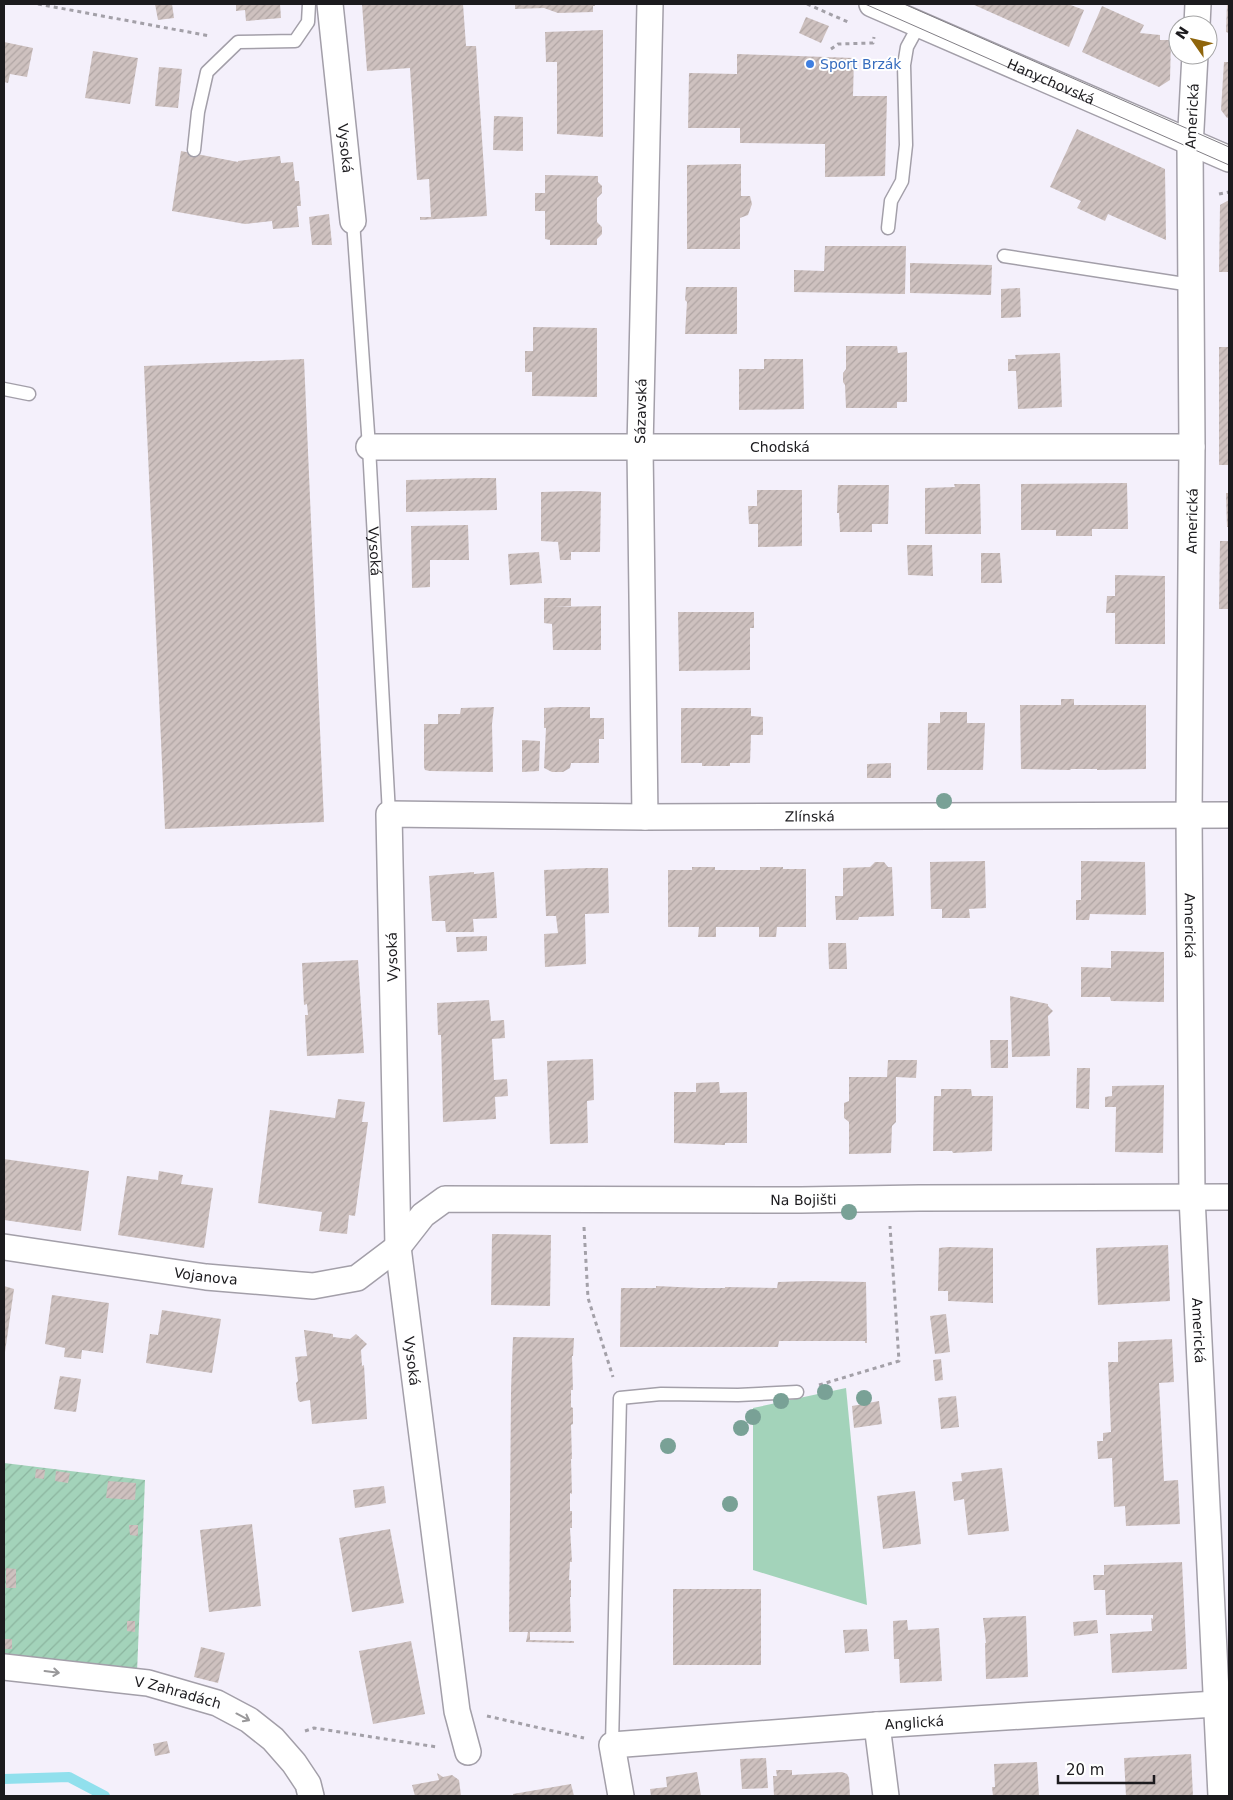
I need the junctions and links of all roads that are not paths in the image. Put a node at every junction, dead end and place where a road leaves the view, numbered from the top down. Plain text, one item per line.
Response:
1 (309, 4) edge
2 (330, 4) edge
3 (650, 4) edge
4 (872, 4) edge
5 (919, 25) junction
6 (1194, 65) edge
7 (1190, 142) junction
8 (194, 150) dead end
9 (1229, 159) edge
10 (353, 221) joint
11 (888, 228) dead end
12 (1004, 256) dead end
13 (1191, 285) junction
14 (4, 389) edge
15 (30, 394) dead end
16 (369, 447) junction
17 (1192, 447) junction
18 (640, 448) junction
19 (389, 814) junction
20 (1189, 815) junction
21 (1229, 815) edge
22 (645, 817) junction
23 (1192, 1197) junction
24 (1229, 1197) edge
25 (4, 1247) edge
26 (398, 1247) junction
27 (797, 1392) road end
28 (4, 1667) edge
29 (1223, 1704) edge
30 (877, 1725) junction
31 (612, 1745) junction
32 (468, 1752) road end
33 (311, 1796) edge
34 (621, 1796) edge
35 (886, 1796) edge
36 (1221, 1796) edge

1 - 8 lane
2 - 10 street, Vysoká
3 - 18 street, Sázavská
4 - 5 street, Hanychovská
5 - 7 street, Hanychovská
5 - 11 lane
6 - 7 street, Americká
7 - 9 street, Hanychovská
7 - 13 street, Americká
10 - 16 lane, Vysoká
12 - 13 lane
13 - 17 street, Americká
14 - 15 lane
16 - 18 street, Chodská
16 - 19 lane, Vysoká
17 - 18 street, Chodská
17 - 20 street, Americká
18 - 22 street, Sázavská
19 - 22 street, Zlínská
19 - 26 street, Vysoká
20 - 21 street, Zlínská
20 - 22 street, Zlínská
20 - 23 street, Americká
23 - 24 street, Na Bojišti
23 - 26 street, Na Bojišti
23 - 29 street, Americká
25 - 26 street, Vojanova
26 - 32 street, Vysoká
27 - 31 lane
28 -> 33 street, V Zahradách
29 - 30 street, Anglická
29 - 36 street, Americká
30 - 31 street, Anglická
30 - 35 street
31 - 34 street

